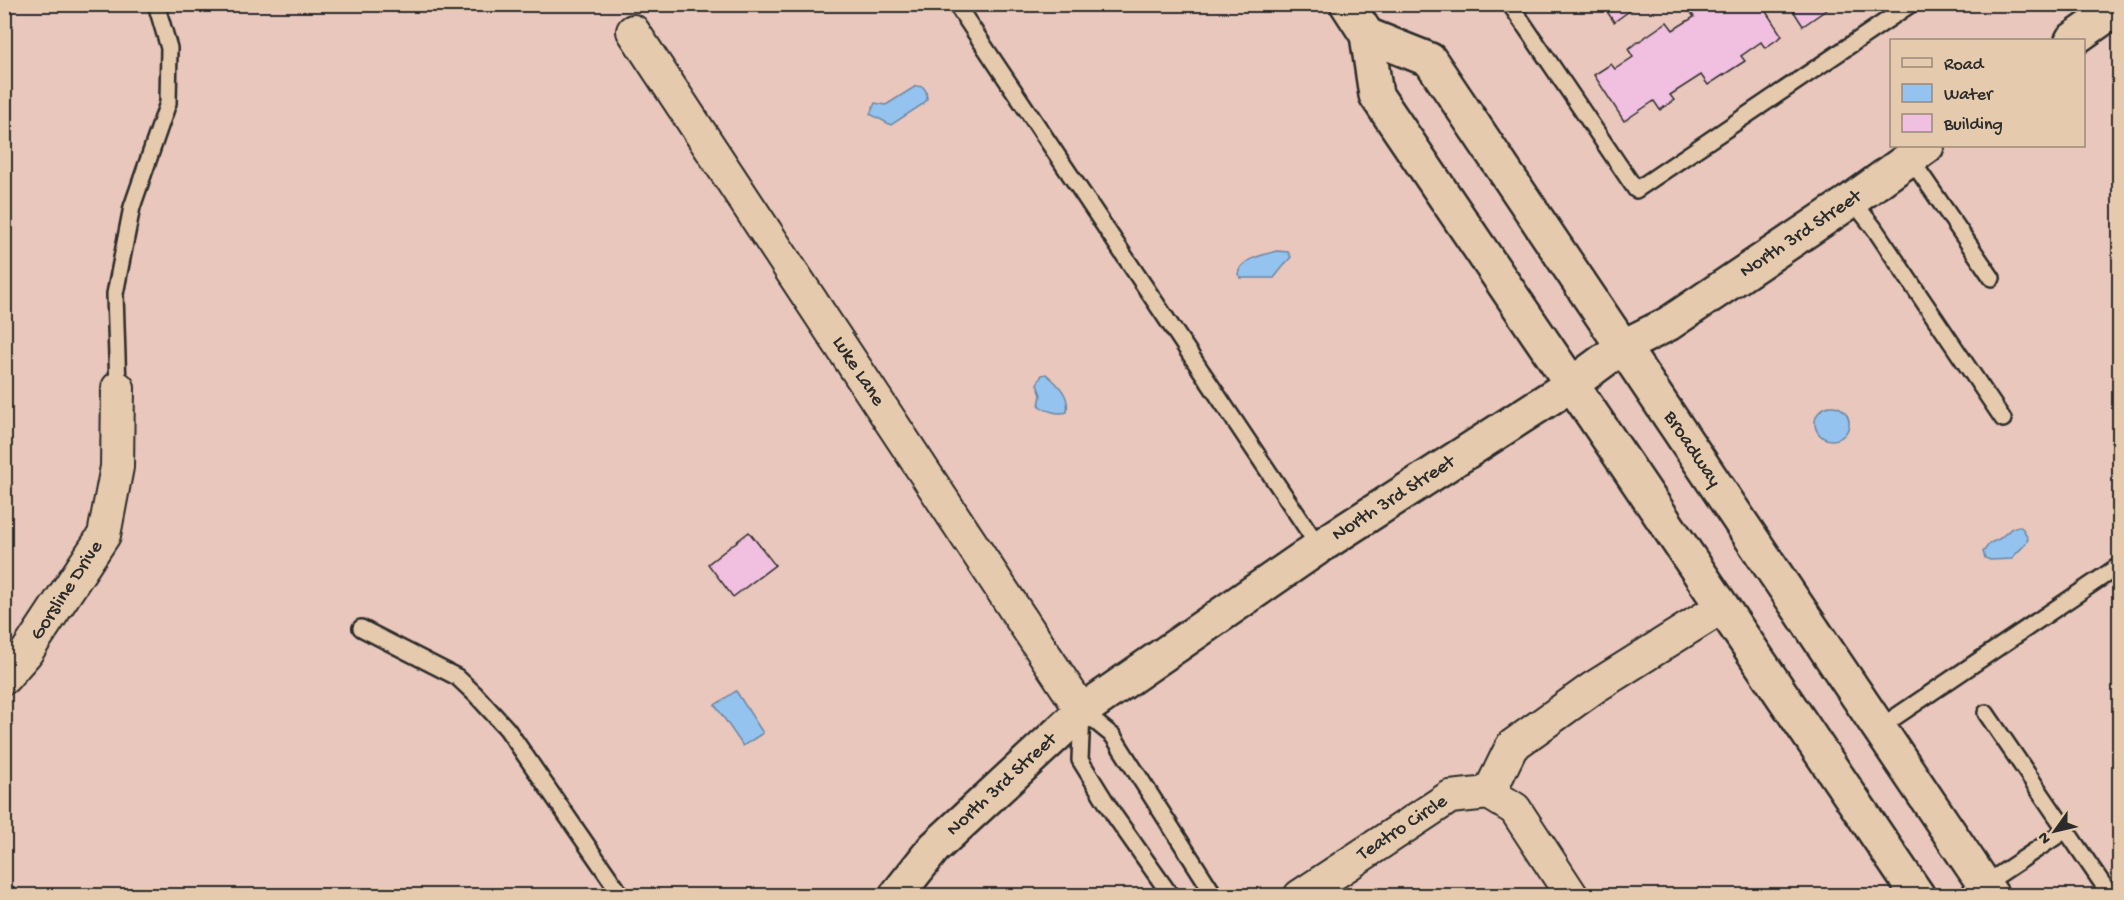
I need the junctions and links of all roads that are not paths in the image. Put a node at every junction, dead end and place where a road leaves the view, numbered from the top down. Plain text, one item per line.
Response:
1 (156, 4) edge
2 (956, 4) edge
3 (1347, 4) edge
4 (1510, 4) edge
5 (1911, 4) edge
6 (2120, 6) edge
7 (633, 32) dead end
8 (1367, 35) junction
9 (2073, 39) edge
10 (1919, 152) edge
11 (1852, 200) junction
12 (1992, 278) dead end
13 (1622, 347) junction
14 (1572, 384) junction
15 (118, 388) joint
16 (2003, 419) dead end
17 (1319, 547) junction
18 (2120, 565) edge
19 (1722, 607) junction
20 (361, 628) dead end
21 (4, 678) edge
22 (1082, 711) junction
23 (1986, 713) dead end
24 (1879, 728) junction
25 (1489, 793) junction
26 (2066, 830) junction
27 (1989, 890) edge
28 (622, 896) edge
29 (896, 896) edge
30 (1171, 896) edge
31 (1215, 896) edge
32 (1300, 896) edge
33 (1572, 896) edge
34 (1918, 896) edge
35 (2110, 896) edge

1 - 15 lane
2 - 17 lane
3 - 8 main road
4 - 5 lane
6 - 9 main road
7 - 22 street, Luke Lane
8 - 13 main road, Broadway
8 - 14 main road
10 - 11 main road, North 3rd Street
10 - 12 lane
11 - 13 main road, North 3rd Street
11 - 16 lane
13 - 14 main road, North 3rd Street
13 - 24 main road, Broadway
14 - 17 main road, North 3rd Street
14 - 19 main road
15 - 21 street, Gorsline Drive
17 - 22 main road, North 3rd Street
18 - 24 lane
19 - 25 street
19 - 34 main road
20 - 28 lane
22 - 29 main road, North 3rd Street
22 - 30 lane
22 - 31 lane
23 - 26 lane
24 - 27 main road, Broadway
25 - 32 street, Teatro Circle
25 - 33 street
26 - 27 lane
26 - 35 lane

